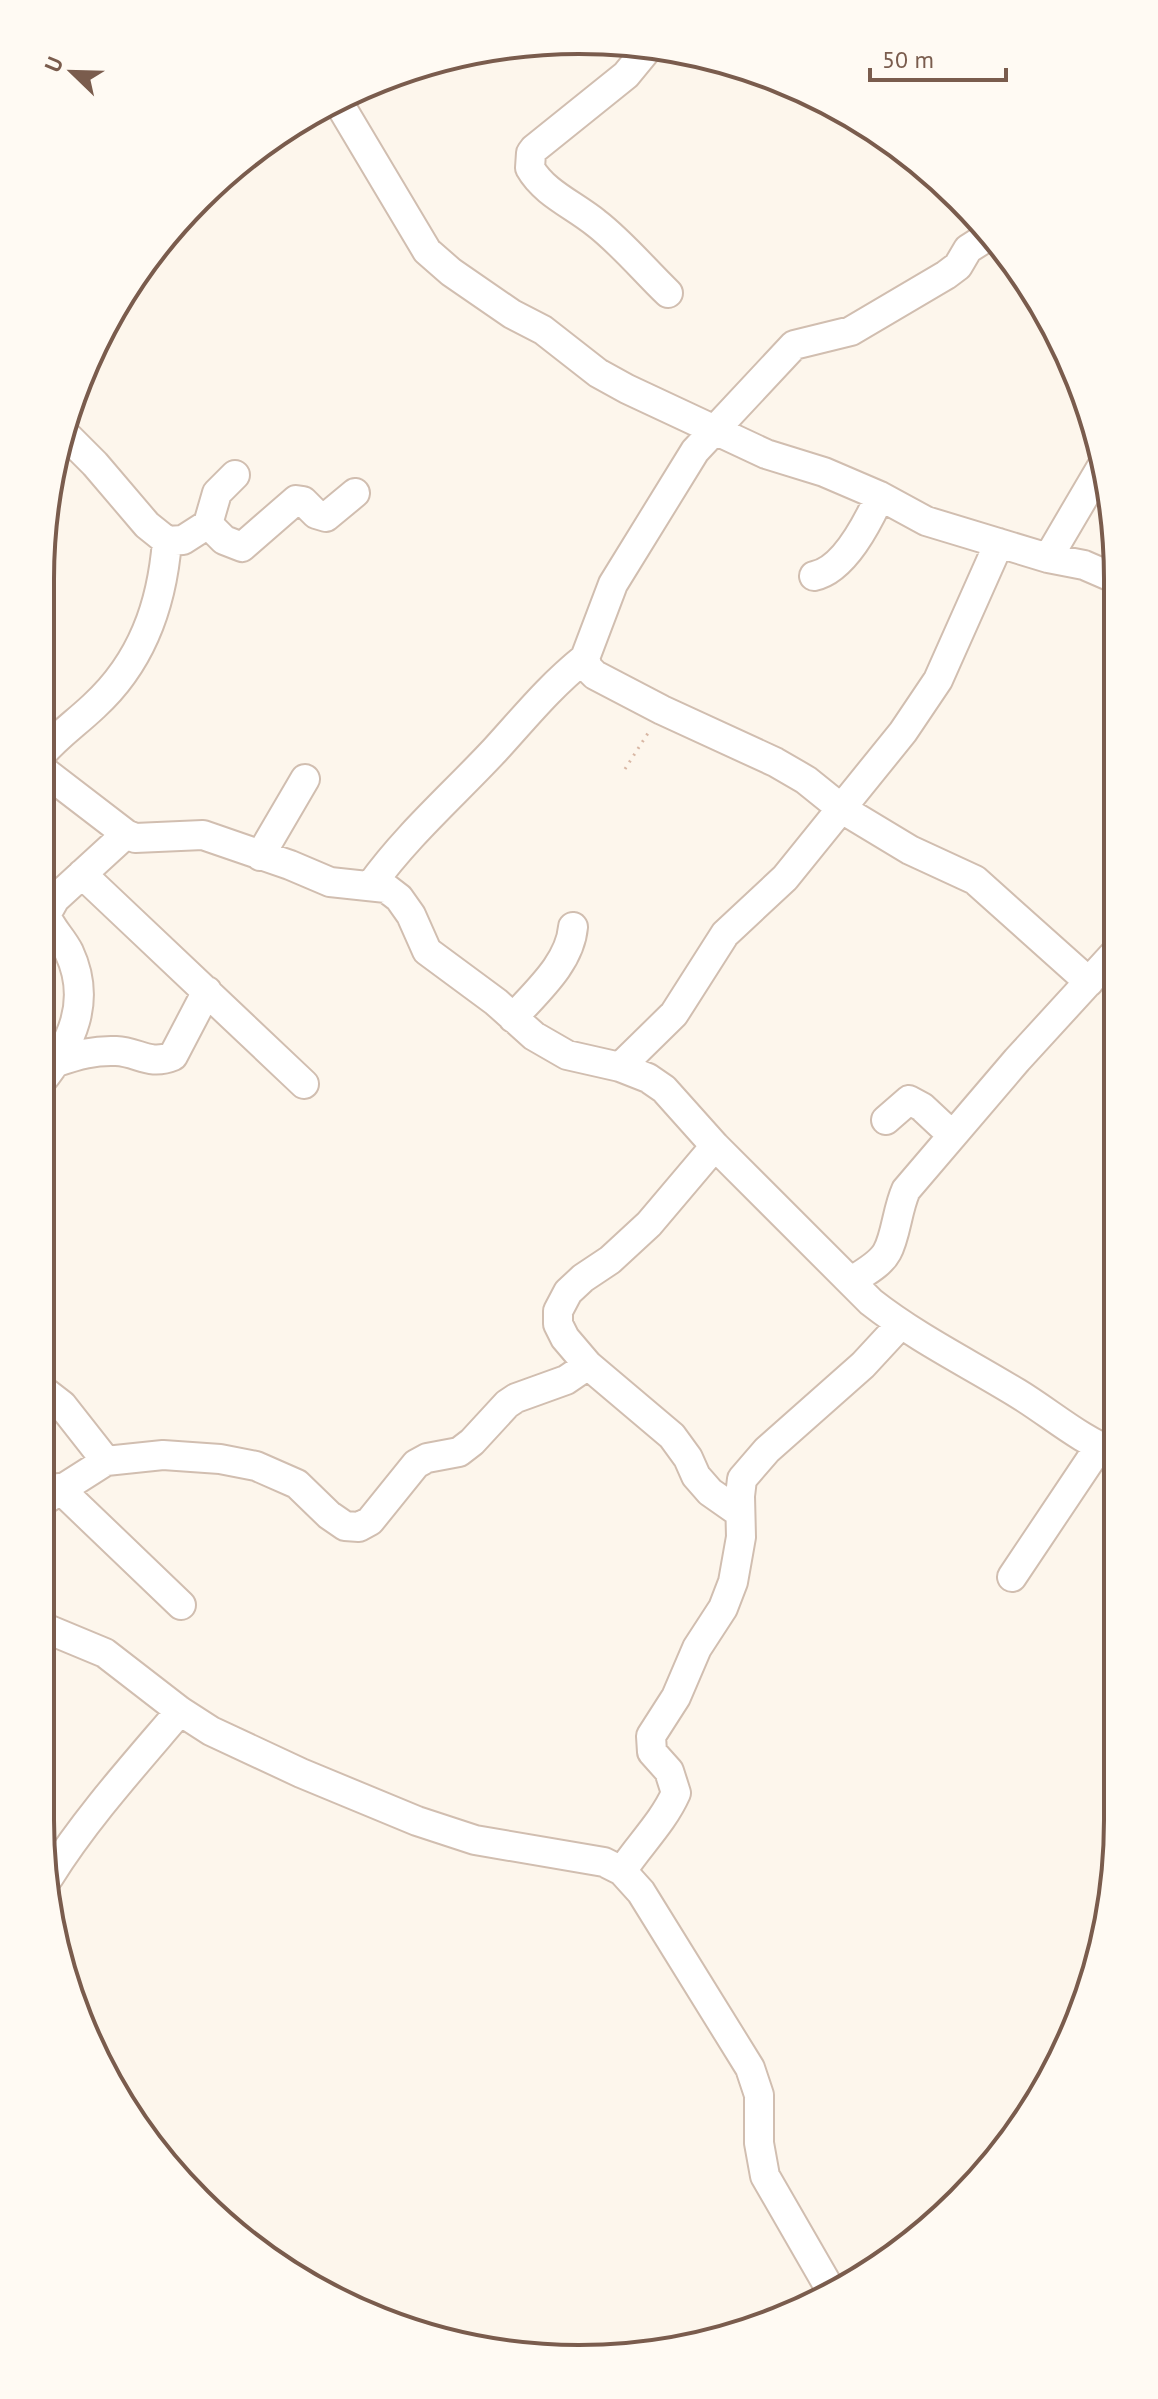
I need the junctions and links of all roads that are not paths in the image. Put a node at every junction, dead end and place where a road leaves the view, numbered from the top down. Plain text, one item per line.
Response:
1 (640, 57) edge
2 (343, 110) edge
3 (981, 241) edge
4 (668, 293) dead end
5 (716, 430) junction
6 (72, 442) edge
7 (235, 475) dead end
8 (1094, 479) edge
9 (355, 493) dead end
10 (880, 496) junction
11 (208, 524) junction
12 (167, 541) junction
13 (999, 543) junction
14 (1048, 558) junction
15 (1104, 574) edge
16 (814, 576) dead end
17 (585, 658) junction
18 (54, 739) edge
19 (54, 779) edge
20 (305, 779) dead end
21 (842, 809) junction
22 (126, 834) junction
23 (260, 856) junction
24 (82, 874) junction
25 (371, 885) junction
26 (54, 901) edge
27 (573, 927) dead end
28 (54, 932) edge
29 (1104, 965) edge
30 (1089, 982) junction
31 (207, 991) junction
32 (513, 1018) junction
33 (54, 1063) edge
34 (620, 1067) junction
35 (54, 1069) edge
36 (304, 1084) dead end
37 (886, 1120) dead end
38 (952, 1135) junction
39 (715, 1146) junction
40 (852, 1281) junction
41 (900, 1325) junction
42 (588, 1365) junction
43 (54, 1399) edge
44 (1104, 1448) edge
45 (1104, 1456) edge
46 (106, 1461) junction
47 (54, 1494) edge
48 (54, 1499) edge
49 (740, 1513) junction
50 (1012, 1577) dead end
51 (181, 1605) dead end
52 (54, 1632) edge
53 (180, 1711) junction
54 (56, 1867) edge
55 (622, 1871) junction
56 (827, 2283) edge

1 - 4 street
2 - 5 street
3 - 5 street
5 - 10 street
5 - 17 street
6 - 12 street
7 - 11 street
8 - 14 street
9 - 11 street
10 - 13 street
10 - 16 street
11 - 12 street
12 - 18 street
13 - 14 street
13 - 21 street
14 - 15 street
17 - 21 street
17 - 25 street
19 - 22 street
20 - 23 street
21 - 30 street
21 - 34 street
22 - 23 street
22 - 24 street
23 - 25 street
24 - 26 street
24 - 31 street
25 - 32 street
27 - 32 street
28 - 33 street
29 - 30 street
30 - 38 street
31 - 35 street
31 - 36 street
32 - 34 street
34 - 39 street
37 - 38 street
38 - 40 street
39 - 40 street
39 - 42 street
40 - 41 street
41 - 44 street
41 - 49 street
42 - 46 street
42 - 49 street
43 - 46 street
45 - 50 street
46 - 47 street
48 - 51 street
49 - 55 street
52 - 53 street
53 - 54 street
53 - 55 street
55 - 56 street

